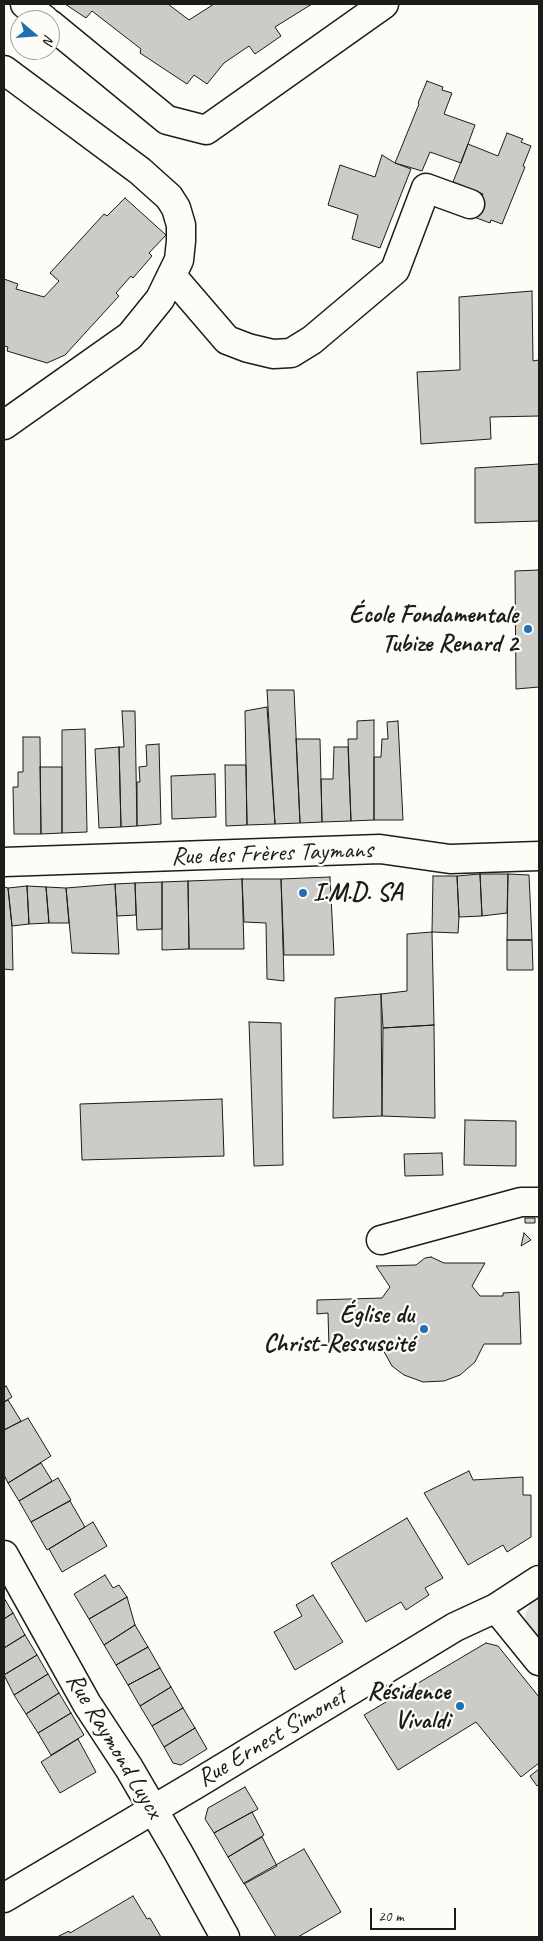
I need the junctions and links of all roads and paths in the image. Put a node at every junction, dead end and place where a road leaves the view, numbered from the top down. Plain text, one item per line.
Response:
1 (384, 4) edge
2 (60, 32) edge
3 (4, 70) edge
4 (470, 204) dead end
5 (172, 276) junction
6 (4, 425) edge
7 (539, 856) edge
8 (4, 862) edge
9 (539, 1202) edge
10 (381, 1240) dead end
11 (4, 1555) edge
12 (539, 1580) edge
13 (496, 1608) junction
14 (539, 1661) edge
15 (153, 1809) junction
16 (4, 1898) edge
17 (225, 1937) edge

1 - 2 street
3 - 5 street
4 - 5 street
5 - 6 street
7 - 8 street, Rue des Frères Taymans
9 - 10 street
11 - 15 street, Rue Raymond Luycx
12 - 13 street, Rue Ernest Simonet
13 - 14 street
13 - 15 street, Rue Ernest Simonet
15 - 16 street, Rue Ernest Simonet
15 - 17 street, Rue Raymond Luycx

